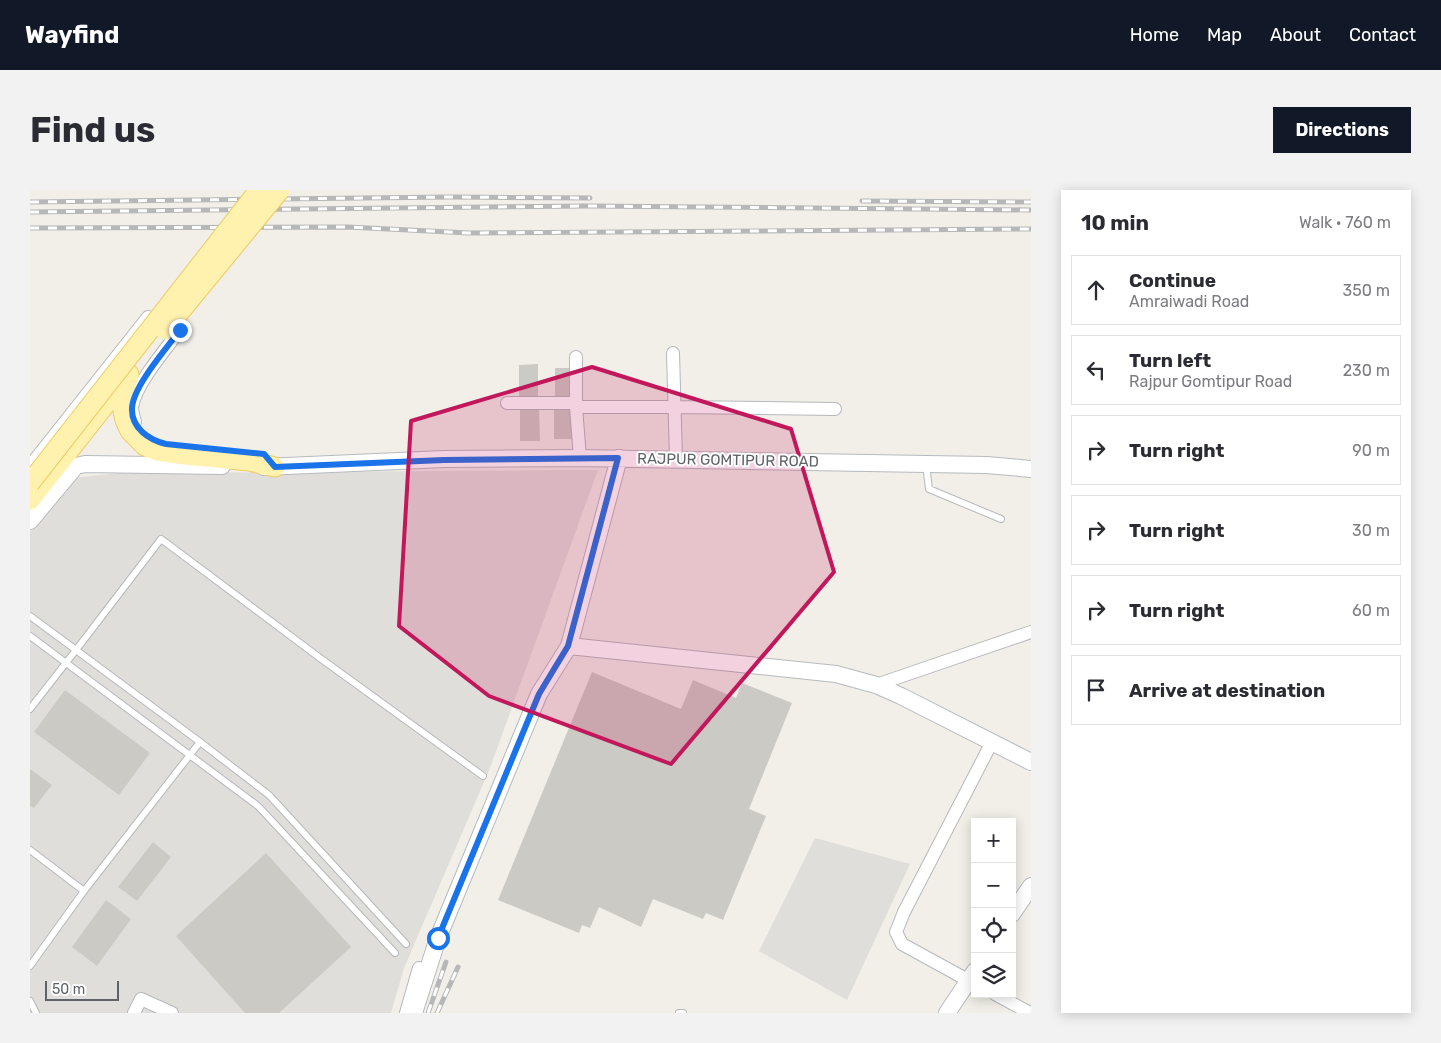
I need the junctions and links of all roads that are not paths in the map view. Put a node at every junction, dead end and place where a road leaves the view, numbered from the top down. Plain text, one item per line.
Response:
1 (259, 190) edge
2 (280, 190) edge
3 (673, 353) dead end
4 (576, 357) dead end
5 (129, 374) junction
6 (507, 403) dead end
7 (576, 405) junction
8 (674, 406) junction
9 (834, 409) dead end
10 (580, 458) junction
11 (618, 458) junction
12 (676, 460) junction
13 (926, 464) junction
14 (30, 466) edge
15 (275, 467) junction
16 (1031, 469) edge
17 (30, 483) edge
18 (30, 500) edge
19 (1001, 519) dead end
20 (30, 521) edge
21 (30, 616) edge
22 (1031, 632) edge
23 (30, 636) edge
24 (568, 646) junction
25 (76, 650) junction
26 (66, 663) junction
27 (876, 685) junction
28 (30, 710) edge
29 (200, 742) junction
30 (992, 742) junction
31 (190, 754) junction
32 (1031, 762) edge
33 (484, 776) dead end
34 (30, 850) edge
35 (1031, 886) edge
36 (84, 891) junction
37 (1016, 908) edge
38 (397, 934) junction
39 (386, 943) junction
40 (406, 944) dead end
41 (395, 953) dead end
42 (30, 966) edge
43 (428, 970) junction
44 (971, 977) edge
45 (971, 981) edge
46 (1002, 998) edge
47 (30, 1001) edge
48 (36, 1013) edge
49 (134, 1013) edge
50 (172, 1013) edge
51 (406, 1013) edge
52 (414, 1013) edge
53 (679, 1013) edge
54 (683, 1013) edge
55 (947, 1013) edge
56 (1030, 1013) edge

1 - 17 main road, bridge
2 - 5 main road, bridge
3 - 8 street
4 - 7 street
5 - 15 main road
5 - 18 main road
6 - 7 street
7 - 8 street
7 - 10 street
8 - 9 street
8 - 12 street
10 - 11 main road, RAJPUR GOMTIPUR ROAD
10 - 15 main road, RAJPUR GOMTIPUR ROAD
11 - 12 main road, RAJPUR GOMTIPUR ROAD
11 - 24 main road
12 - 13 main road, RAJPUR GOMTIPUR ROAD
13 - 16 main road, RAJPUR GOMTIPUR ROAD
13 - 19 lane
14 - 15 street
15 - 20 main road, RAJPUR GOMTIPUR ROAD
21 - 25 lane
22 - 27 street
23 - 26 lane
24 - 27 main road
24 - 43 main road
25 - 26 lane
25 - 29 lane
25 - 33 lane
26 - 28 lane
26 - 31 lane
27 - 30 main road
29 - 31 lane
29 - 38 lane
30 - 32 main road
30 - 44 street
31 - 36 lane
31 - 39 lane
34 - 36 lane
35 - 37 main road
36 - 42 lane
38 - 39 lane
38 - 40 lane
39 - 41 lane
43 - 51 street
43 - 52 main road
45 - 55 main road
46 - 56 street
47 - 48 lane
49 - 50 street
53 - 54 lane

